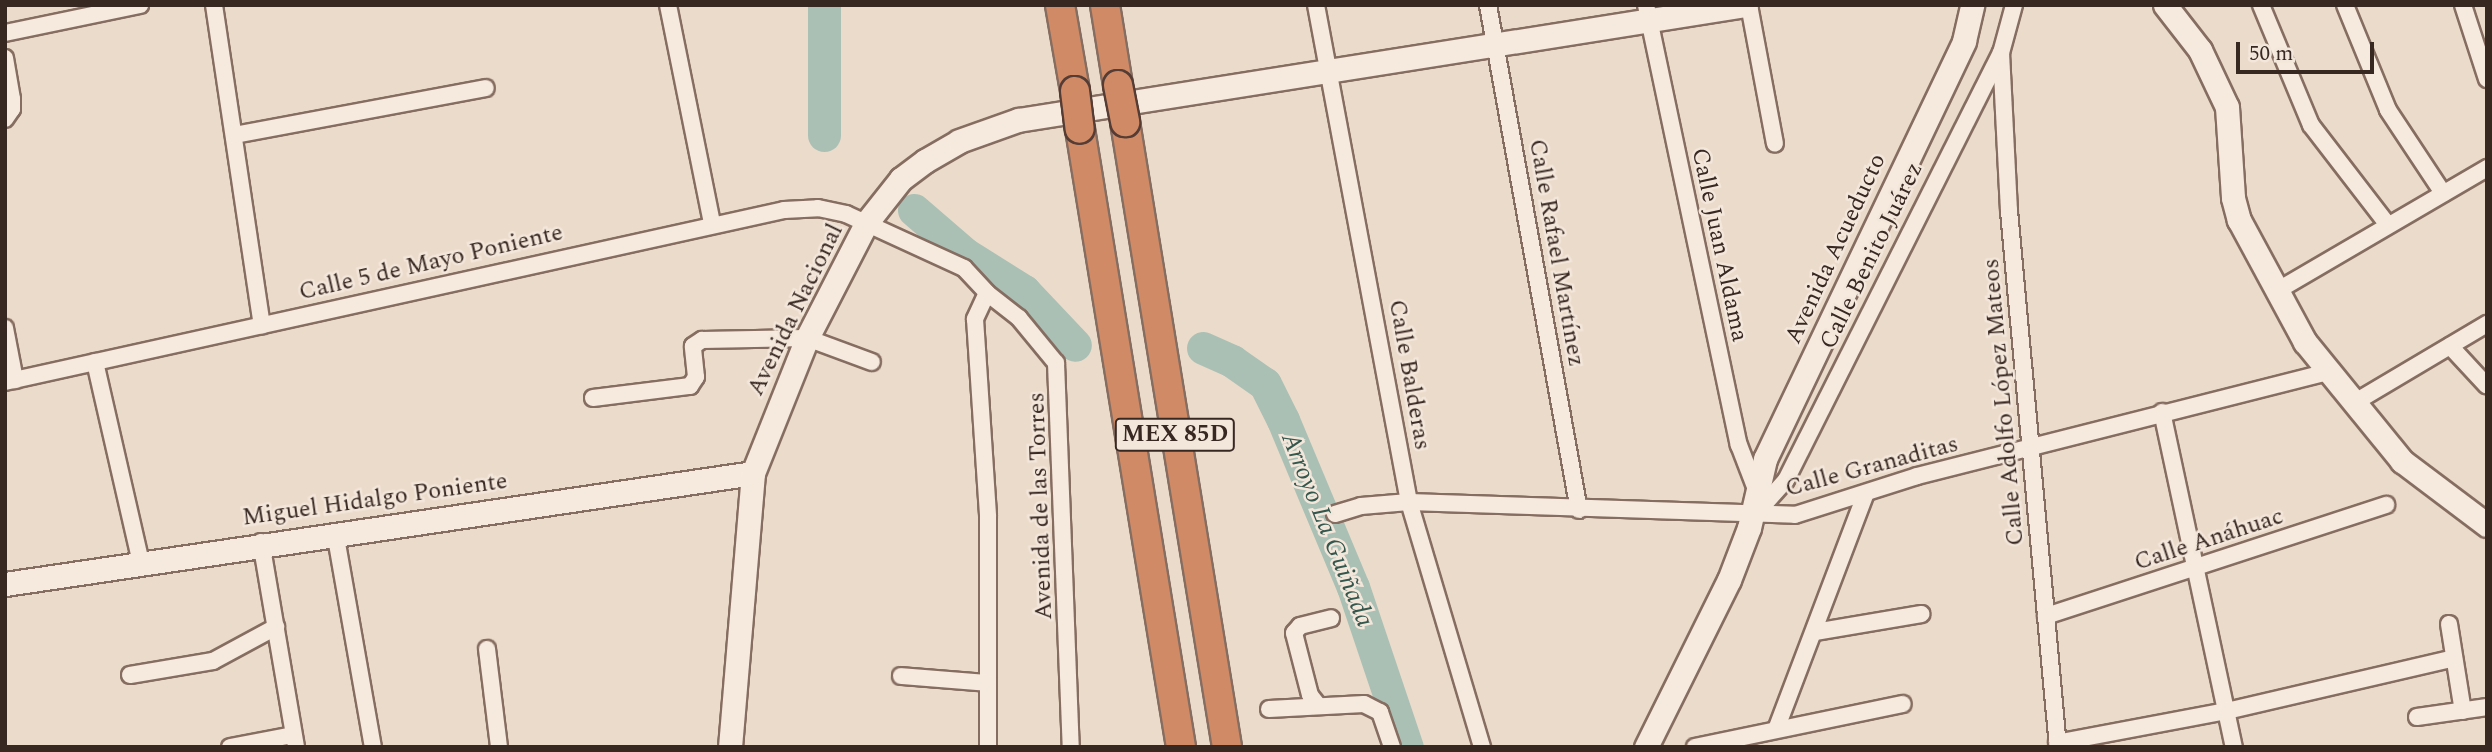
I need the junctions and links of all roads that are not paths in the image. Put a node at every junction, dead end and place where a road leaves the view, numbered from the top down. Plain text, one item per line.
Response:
1 (140, 5) edge
2 (214, 5) edge
3 (668, 5) edge
4 (1060, 5) edge
5 (1105, 5) edge
6 (1317, 5) edge
7 (1488, 5) edge
8 (1747, 5) edge
9 (1972, 5) edge
10 (2014, 5) edge
11 (2165, 5) edge
12 (2261, 5) edge
13 (2345, 5) edge
14 (2463, 5) edge
15 (1647, 14) edge
16 (5, 33) edge
17 (1496, 46) junction
18 (2001, 53) junction
19 (5, 58) edge
20 (1330, 72) junction
21 (2487, 79) edge
22 (486, 88) dead end
23 (5, 119) edge
24 (235, 135) junction
25 (1775, 144) dead end
26 (2487, 168) edge
27 (2443, 193) junction
28 (867, 222) junction
29 (712, 224) junction
30 (2388, 225) junction
31 (2275, 292) junction
32 (987, 293) junction
33 (2487, 324) edge
34 (262, 325) junction
35 (5, 328) edge
36 (807, 338) junction
37 (2450, 346) junction
38 (95, 362) junction
39 (872, 362) dead end
40 (2327, 372) junction
41 (10, 381) edge
42 (2487, 386) edge
43 (593, 398) dead end
44 (2352, 404) junction
45 (2162, 412) junction
46 (2032, 448) junction
47 (753, 472) junction
48 (1757, 492) junction
49 (1866, 493) junction
50 (1409, 502) junction
51 (2386, 505) dead end
52 (1579, 510) junction
53 (1335, 514) dead end
54 (1753, 517) junction
55 (2487, 526) edge
56 (335, 532) junction
57 (261, 542) junction
58 (141, 563) junction
59 (2196, 570) junction
60 (5, 584) edge
61 (1921, 614) dead end
62 (2046, 616) junction
63 (1331, 618) dead end
64 (2449, 624) dead end
65 (276, 628) junction
66 (1815, 632) junction
67 (487, 649) dead end
68 (2454, 658) junction
69 (130, 675) dead end
70 (901, 676) dead end
71 (988, 683) junction
72 (1317, 704) junction
73 (1903, 704) dead end
74 (2487, 707) edge
75 (1269, 709) dead end
76 (2227, 711) junction
77 (2463, 711) junction
78 (2417, 718) dead end
79 (1777, 727) junction
80 (295, 741) edge
81 (2057, 745) edge
82 (230, 747) edge
83 (373, 747) edge
84 (499, 747) edge
85 (730, 747) edge
86 (988, 747) edge
87 (1071, 747) edge
88 (1181, 747) edge
89 (1227, 747) edge
90 (1392, 747) edge
91 (1482, 747) edge
92 (1646, 747) edge
93 (1695, 747) edge
94 (2234, 747) edge

1 - 16 street
2 - 24 street
3 - 29 street
4 - 88 highway, MEX 85D, bridge
5 - 89 highway, MEX 85D, bridge
6 - 20 street, Calle Balderas
7 - 17 street, Calle Rafael Martínez
8 - 15 street, Avenida Nacional
8 - 25 street
9 - 48 street, Avenida Acueducto
10 - 18 street, Calle Benito Juárez
11 - 31 street
12 - 30 street
13 - 27 street
14 - 21 street
15 - 17 street, Avenida Nacional
15 - 48 street, Calle Juan Aldama
17 - 20 street, Avenida Nacional
17 - 52 street, Calle Rafael Martínez
18 - 46 street, Calle Adolfo López Mateos
18 - 54 street, Calle Benito Juárez
19 - 23 street
20 - 28 street, Avenida Nacional
20 - 50 street, Calle Balderas
22 - 24 street
24 - 34 street
26 - 27 street
27 - 30 street
28 - 29 street, Calle 5 de Mayo Poniente
28 - 32 street, Avenida de las Torres
28 - 36 street, Avenida Nacional
29 - 34 street, Calle 5 de Mayo Poniente
30 - 31 street
31 - 40 street
32 - 71 street
32 - 87 street, Avenida de las Torres
33 - 37 street
34 - 38 street, Calle 5 de Mayo Poniente
35 - 41 street
36 - 39 street
36 - 43 street
36 - 47 street, Avenida Nacional
37 - 42 street
37 - 44 street
38 - 41 street, Calle 5 de Mayo Poniente
38 - 58 street
40 - 44 street
40 - 45 street, Calle Granaditas
44 - 55 street
45 - 46 street, Calle Granaditas
45 - 59 street
46 - 49 street, Calle Granaditas
46 - 62 street, Calle Adolfo López Mateos
47 - 56 street, Miguel Hidalgo Poniente
47 - 85 street, Avenida Nacional
48 - 54 street, Avenida Acueducto
49 - 54 street, Calle Granaditas
49 - 66 street
50 - 52 street, Calle Granaditas
50 - 53 street, Calle Granaditas
50 - 91 street, Calle Balderas
51 - 59 street, Calle Anáhuac
52 - 54 street, Calle Granaditas
54 - 92 street, Avenida Acueducto
56 - 57 street, Miguel Hidalgo Poniente
56 - 83 street
57 - 58 street, Miguel Hidalgo Poniente
57 - 65 street
58 - 60 street, Miguel Hidalgo Poniente
59 - 62 street, Calle Anáhuac
59 - 76 street
61 - 66 street
62 - 81 street, Calle Adolfo López Mateos
63 - 72 street
64 - 68 street
65 - 69 street
65 - 80 street
66 - 79 street
67 - 84 street
68 - 76 street
68 - 77 street
70 - 71 street
71 - 86 street
72 - 75 street
72 - 90 street
73 - 79 street
74 - 77 street
76 - 81 street
76 - 94 street
77 - 78 street
79 - 93 street
80 - 82 street

